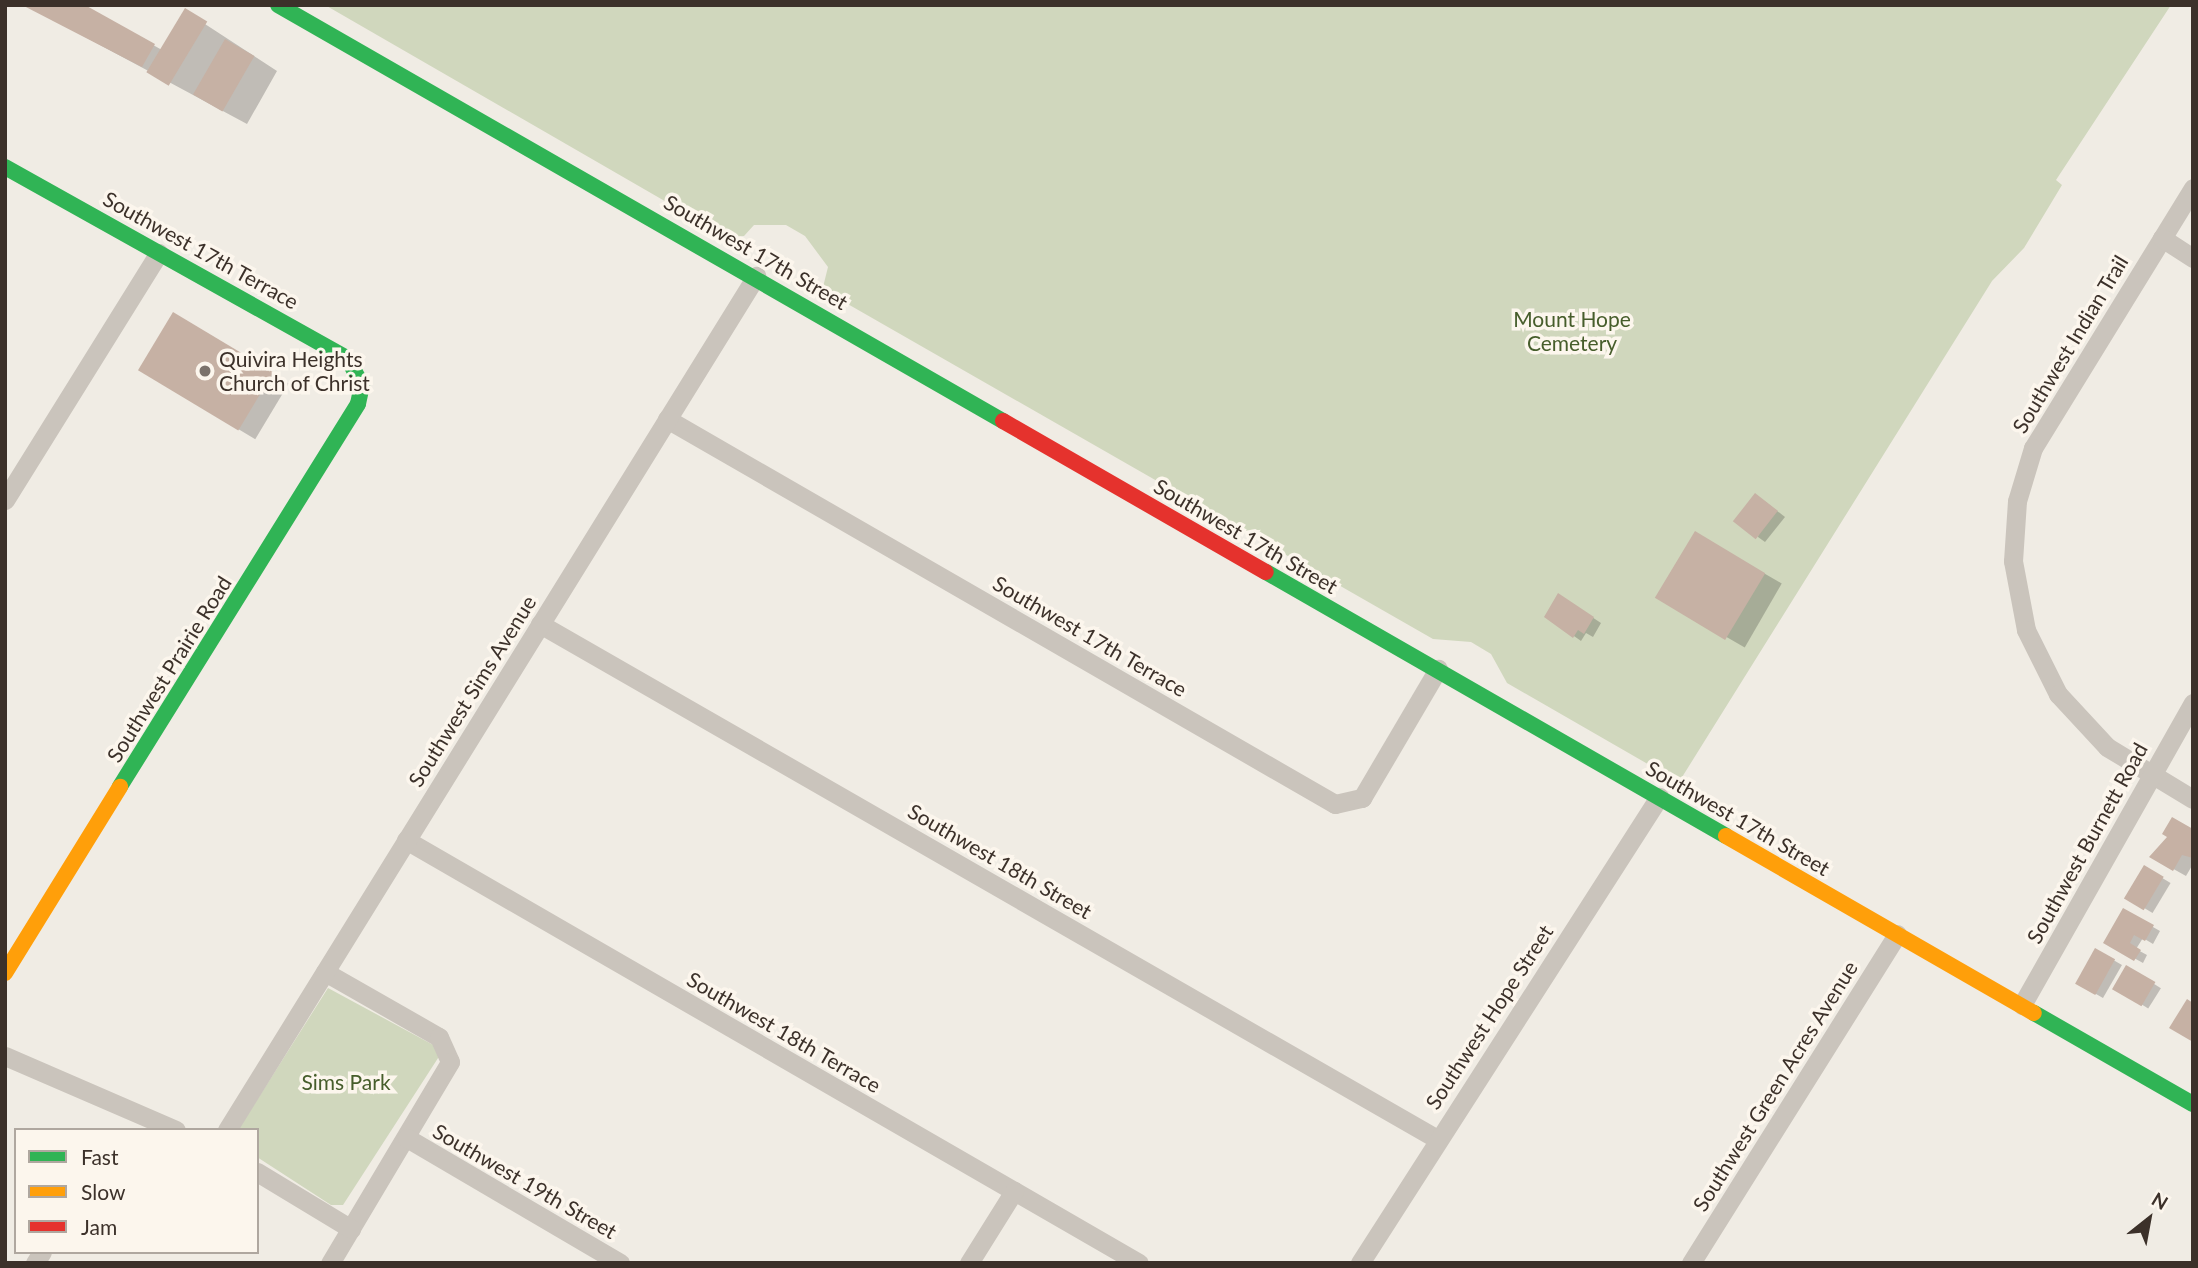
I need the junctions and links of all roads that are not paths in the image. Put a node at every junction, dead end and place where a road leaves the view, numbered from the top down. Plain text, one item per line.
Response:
1 (278, 5) edge
2 (5, 167) edge
3 (2193, 188) edge
4 (2162, 238) junction
5 (159, 253) junction
6 (2193, 258) edge
7 (756, 276) junction
8 (362, 385) joint
9 (667, 419) junction
10 (5, 500) edge
11 (540, 624) junction
12 (1438, 669) junction
13 (2193, 703) edge
14 (2151, 775) junction
15 (1658, 797) junction
16 (2193, 799) edge
17 (406, 840) junction
18 (1897, 933) junction
19 (325, 972) junction
20 (5, 973) edge
21 (2022, 1005) junction
22 (5, 1056) edge
23 (2193, 1104) edge
24 (171, 1128) edge
25 (228, 1128) edge
26 (407, 1138) junction
27 (1437, 1139) junction
28 (259, 1173) edge
29 (1014, 1191) junction
30 (351, 1228) junction
31 (330, 1263) edge
32 (620, 1263) edge
33 (969, 1263) edge
34 (1139, 1263) edge
35 (1360, 1263) edge
36 (1691, 1263) edge

1 - 7 main road, Southwest 17th Street
2 - 5 main road, Southwest 17th Terrace
3 - 4 street, Southwest Indian Trail
4 - 6 street
4 - 14 street, Southwest Indian Trail
5 - 8 main road, Southwest 17th Terrace
5 - 10 street
7 - 9 street, Southwest Sims Avenue
7 - 12 main road, Southwest 17th Street
8 - 20 main road, Southwest Prairie Road
9 - 11 street, Southwest Sims Avenue
9 - 12 street, Southwest 17th Terrace
11 - 17 street, Southwest Sims Avenue
11 - 27 street, Southwest 18th Street
12 - 15 main road, Southwest 17th Street
13 - 14 street, Southwest Burnett Road
14 - 16 street, Southwest Indian Trail
14 - 21 street, Southwest Burnett Road
15 - 18 main road, Southwest 17th Street
15 - 27 street, Southwest Hope Street
17 - 19 street, Southwest Sims Avenue
17 - 29 street, Southwest 18th Terrace
18 - 21 main road, Southwest 17th Street
18 - 36 street, Southwest Green Acres Avenue
19 - 25 street, Southwest Sims Avenue
19 - 26 street
21 - 23 main road, Southwest 17th Street
22 - 24 street
26 - 30 street
26 - 32 street, Southwest 19th Street
27 - 35 street, Southwest Hope Street
28 - 30 street
29 - 33 street
29 - 34 street, Southwest 18th Terrace
30 - 31 street

